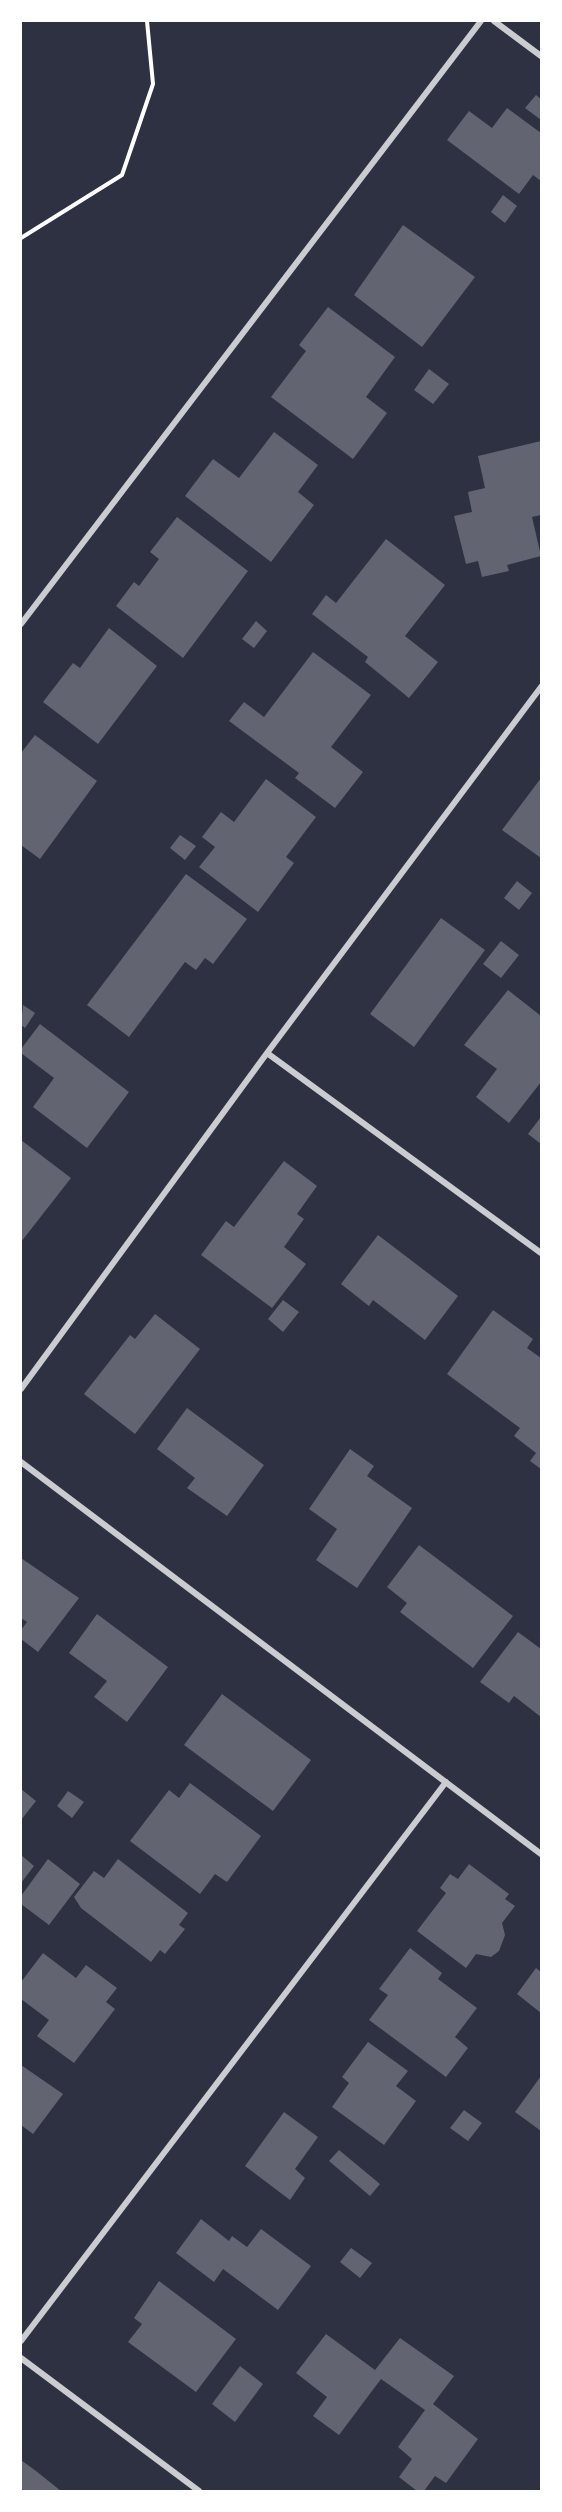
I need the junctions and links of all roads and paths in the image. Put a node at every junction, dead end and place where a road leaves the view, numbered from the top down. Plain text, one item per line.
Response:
1 (147, 21) edge
2 (481, 21) edge
3 (494, 21) edge
4 (541, 56) edge
5 (21, 238) edge
6 (21, 624) edge
7 (540, 686) edge
8 (267, 1053) junction
9 (541, 1253) edge
10 (21, 1389) edge
11 (21, 1462) edge
12 (446, 1782) junction
13 (541, 1854) edge
14 (21, 2341) edge
15 (21, 2358) edge
16 (199, 2491) edge

1 - 5 path
2 - 6 street
3 - 4 street
7 - 8 street
8 - 9 street
8 - 10 street
11 - 12 street
12 - 13 street
12 - 14 street
15 - 16 street

